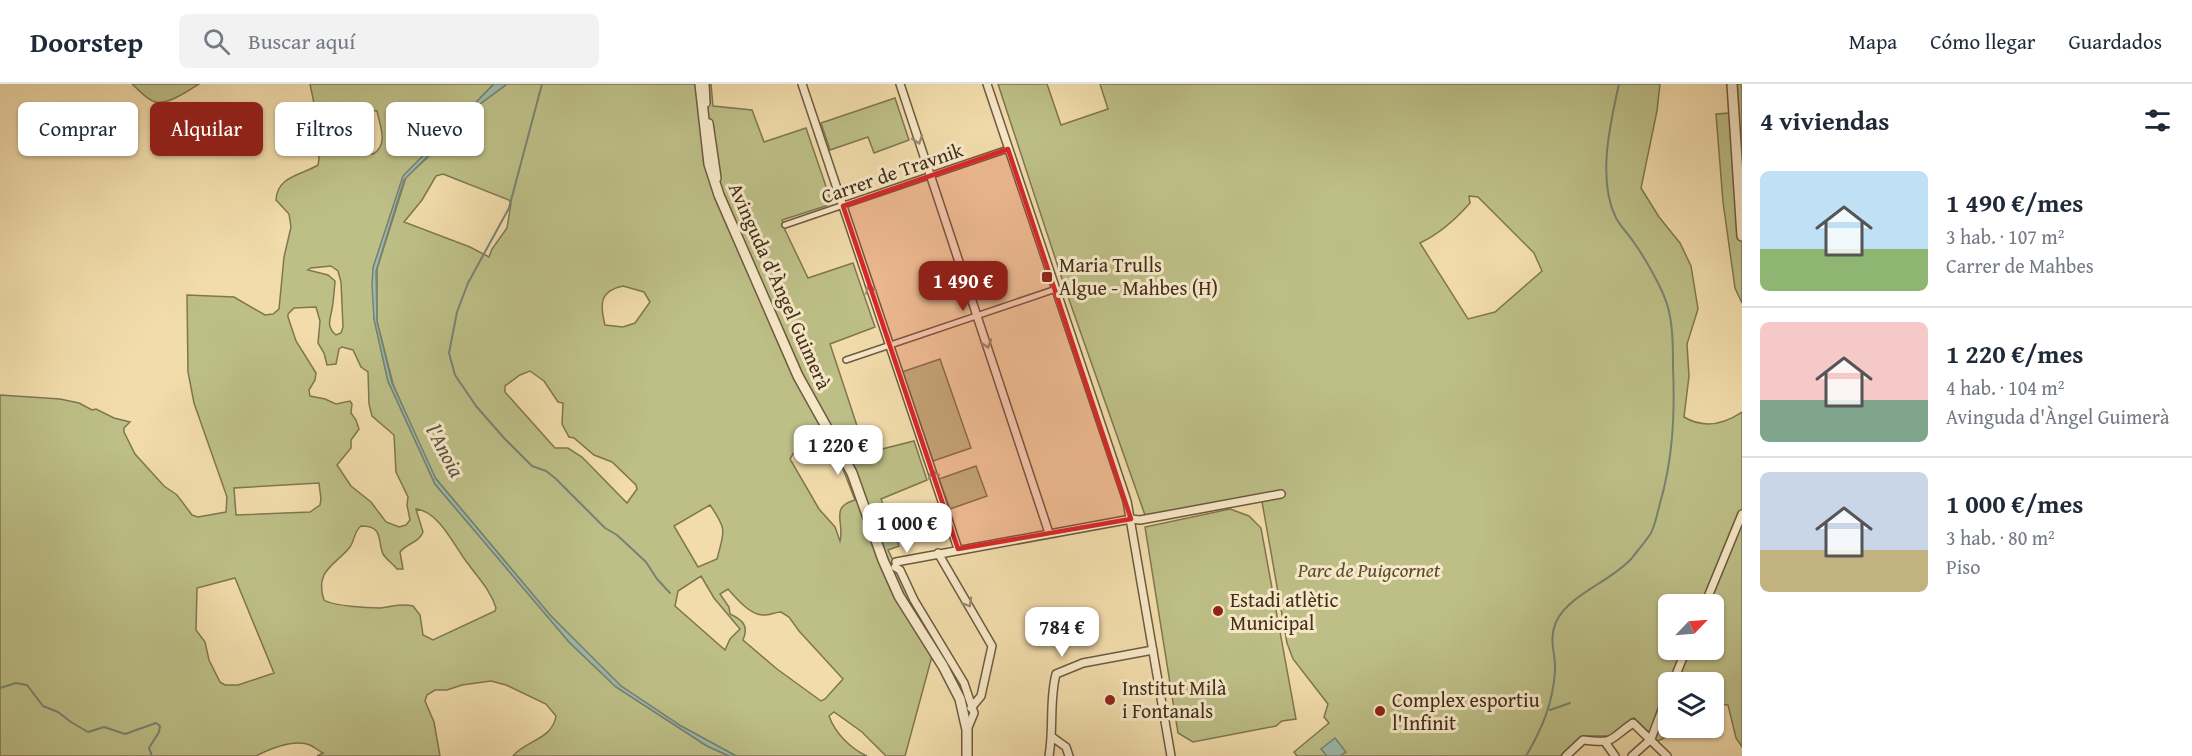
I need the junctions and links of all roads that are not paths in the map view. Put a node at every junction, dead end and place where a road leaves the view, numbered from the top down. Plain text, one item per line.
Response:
1 (700, 84) edge
2 (705, 84) edge
3 (802, 84) edge
4 (900, 84) edge
5 (987, 84) edge
6 (1732, 84) edge
7 (1008, 149) junction
8 (930, 176) junction
9 (719, 195) junction
10 (843, 206) junction
11 (785, 225) dead end
12 (1742, 236) edge
13 (1056, 289) junction
14 (977, 316) junction
15 (889, 346) junction
16 (846, 360) dead end
17 (1281, 494) dead end
18 (1742, 514) edge
19 (1131, 519) junction
20 (1049, 533) junction
21 (958, 549) junction
22 (938, 553) junction
23 (893, 567) junction
24 (1709, 594) edge
25 (1153, 650) junction
26 (968, 709) junction
27 (1658, 718) edge
28 (1052, 737) junction
29 (1651, 740) junction
30 (1605, 742) junction
31 (967, 756) edge
32 (1048, 756) edge
33 (1069, 756) edge
34 (1171, 756) edge
35 (1566, 756) edge
36 (1616, 756) edge
37 (1632, 756) edge
38 (1667, 756) edge

1 - 9 street, Avinguda d'Àngel Guimerà
2 - 9 street
3 - 10 street
4 -> 8 street
5 - 7 street
6 - 12 street
7 - 8 street, Carrer de Travnik
7 - 13 street
8 - 10 street, Carrer de Travnik
8 - 14 street
9 - 23 street, Avinguda d'Àngel Guimerà
10 - 11 street, Carrer de Travnik
15 -> 10 street
13 - 14 street
13 - 19 street
14 - 15 street
14 -> 20 street
15 - 16 street
21 -> 15 street
17 - 19 street
18 - 24 street
19 - 20 street
19 - 25 street
20 - 21 street
21 - 22 street
22 - 23 street
22 -> 26 street
23 - 26 street, Avinguda d'Àngel Guimerà
25 - 28 street
25 - 34 street
26 - 31 street, Avinguda d'Àngel Guimerà
27 - 29 street
28 - 32 street
28 - 33 street
29 - 30 street
29 - 37 street
29 - 38 street
30 - 35 street
30 - 36 street

